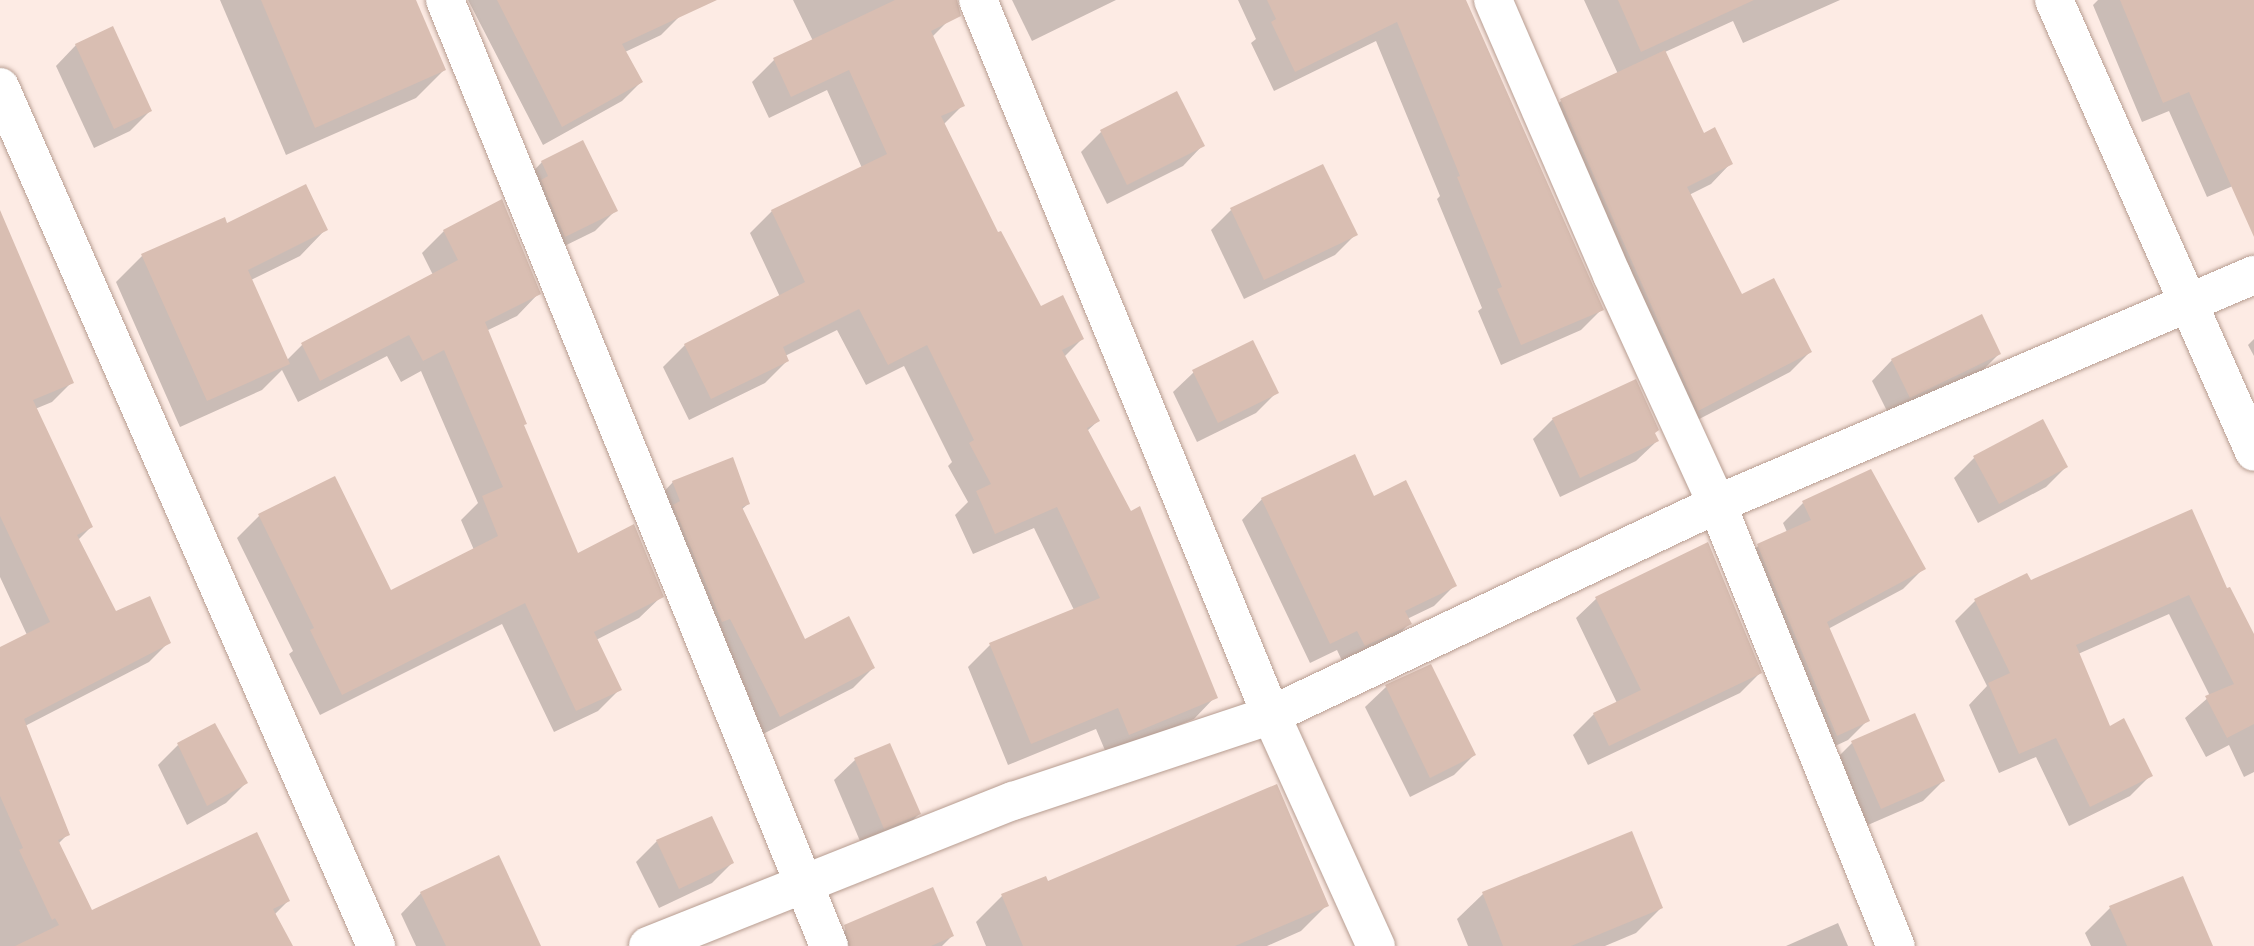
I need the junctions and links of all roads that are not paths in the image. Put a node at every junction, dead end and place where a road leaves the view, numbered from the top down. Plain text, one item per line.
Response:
1 (446, 0) edge
2 (978, 0) edge
3 (1493, 0) edge
4 (2054, 0) edge
5 (0, 87) edge
6 (2254, 275) edge
7 (2186, 302) junction
8 (2254, 452) edge
9 (1717, 504) junction
10 (1271, 715) junction
11 (802, 883) junction
12 (376, 946) edge
13 (648, 946) edge
14 (829, 946) edge
15 (1376, 946) edge
16 (1896, 946) edge

1 - 11 street
2 - 10 street
3 - 9 street
4 - 7 street
5 - 12 street
6 - 7 street
7 - 8 street
7 - 9 street
9 - 10 street
9 - 16 street
10 - 11 street
10 - 15 street
11 - 13 street
11 - 14 street

